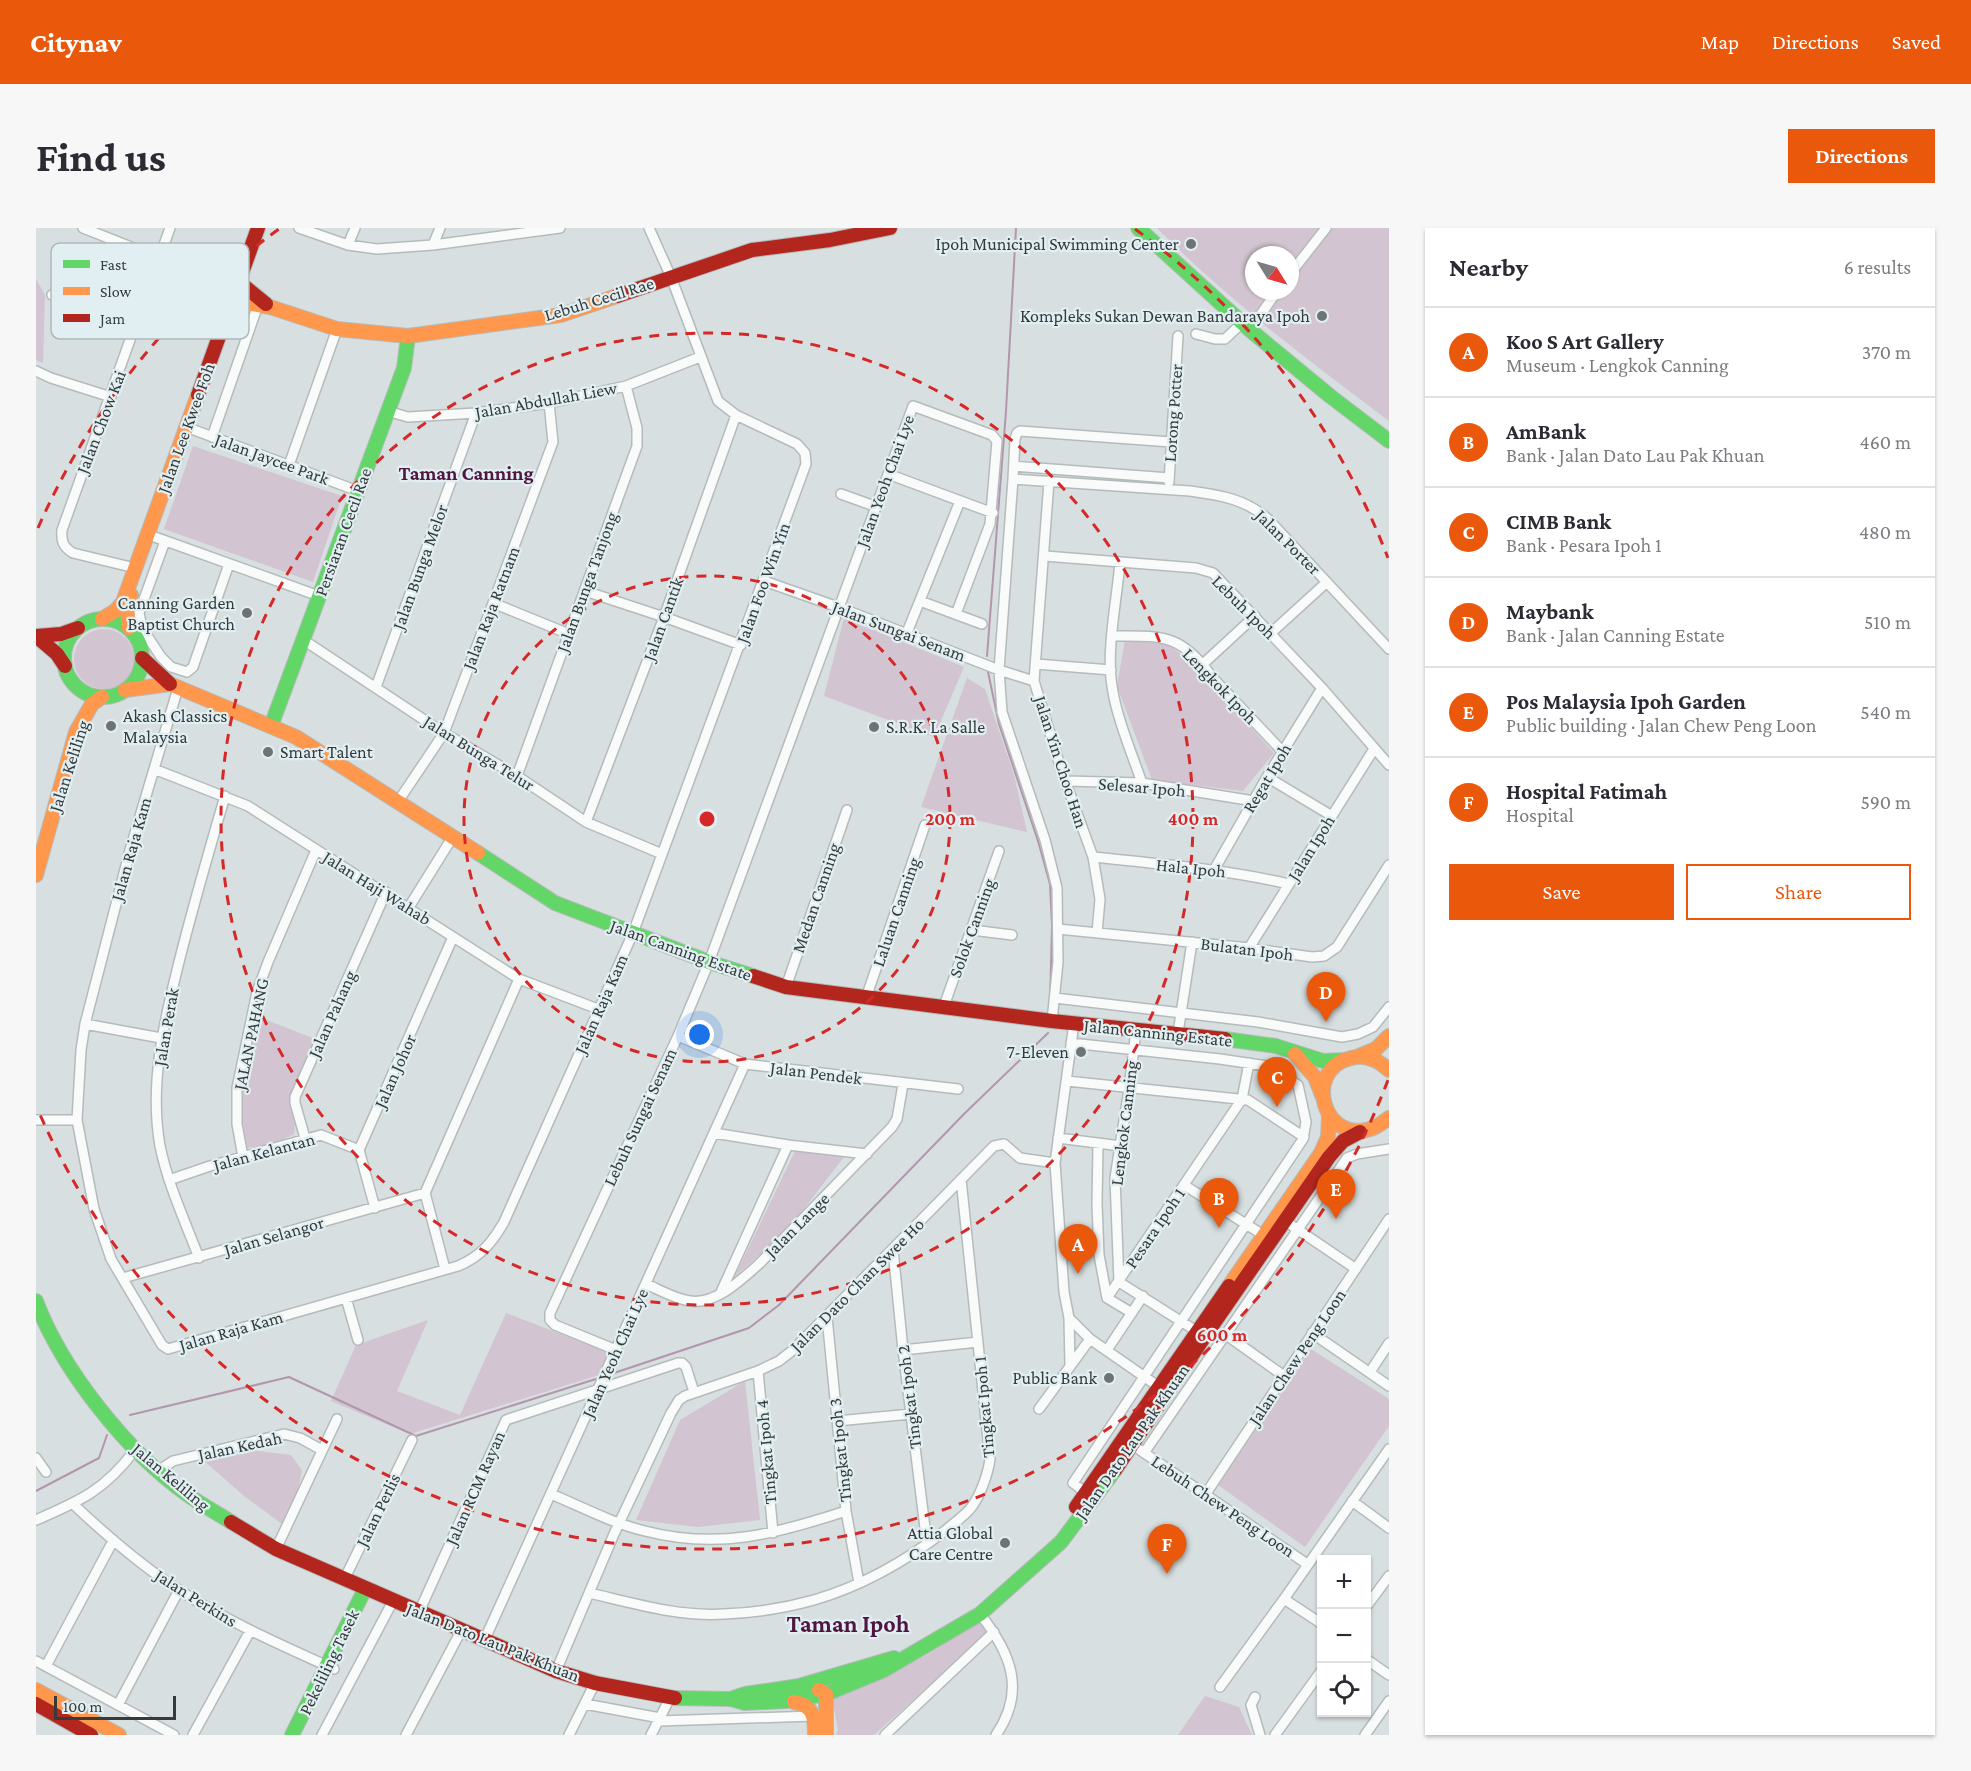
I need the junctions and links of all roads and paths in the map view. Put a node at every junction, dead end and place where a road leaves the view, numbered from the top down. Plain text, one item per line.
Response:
1 (83, 228) edge
2 (170, 228) edge
3 (258, 228) edge
4 (265, 228) edge
5 (299, 228) edge
6 (355, 228) edge
7 (440, 228) edge
8 (560, 228) edge
9 (649, 228) edge
10 (890, 228) edge
11 (1138, 228) edge
12 (1326, 228) edge
13 (521, 231) edge
14 (119, 243) edge
15 (165, 243) edge
16 (348, 245) junction
17 (433, 245) junction
18 (249, 258) edge
19 (1299, 262) edge
20 (249, 266) edge
21 (671, 277) junction
22 (249, 292) edge
23 (1269, 300) edge
24 (249, 303) edge
25 (264, 306) junction
26 (1246, 327) junction
27 (337, 329) junction
28 (1196, 334) dead end
29 (408, 336) junction
30 (1178, 336) dead end
31 (131, 339) edge
32 (222, 339) edge
33 (700, 357) junction
34 (36, 371) edge
35 (627, 386) junction
36 (111, 397) junction
37 (549, 403) junction
38 (387, 411) junction
39 (476, 413) junction
40 (736, 415) junction
41 (189, 428) junction
42 (212, 437) junction
43 (1389, 441) edge
44 (1171, 442) junction
45 (289, 465) junction
46 (1014, 466) junction
47 (888, 474) junction
48 (1169, 478) junction
49 (1013, 479) junction
50 (1049, 482) junction
51 (1169, 490) junction
52 (358, 491) junction
53 (841, 494) dead end
54 (960, 501) junction
55 (877, 507) junction
56 (993, 513) junction
57 (159, 539) junction
58 (1045, 556) junction
59 (1120, 562) junction
60 (230, 564) junction
61 (135, 568) junction
62 (764, 581) junction
63 (1327, 582) junction
64 (585, 591) junction
65 (319, 596) junction
66 (920, 601) junction
67 (493, 603) junction
68 (838, 607) junction
69 (956, 614) junction
70 (1255, 616) junction
71 (664, 617) junction
72 (102, 619) junction
73 (982, 624) dead end
74 (78, 628) junction
75 (129, 628) junction
76 (569, 633) junction
77 (1271, 633) junction
78 (906, 635) junction
79 (36, 636) edge
80 (1113, 636) junction
81 (302, 639) junction
82 (741, 645) junction
83 (1389, 649) edge
84 (142, 658) junction
85 (1036, 664) junction
86 (1203, 664) junction
87 (65, 666) junction
88 (999, 670) junction
89 (1111, 670) junction
90 (1034, 681) junction
91 (76, 686) junction
92 (174, 686) junction
93 (376, 687) junction
94 (1323, 688) junction
95 (126, 690) junction
96 (102, 697) junction
97 (271, 726) junction
98 (76, 732) junction
99 (444, 733) junction
100 (1374, 748) junction
101 (1283, 752) junction
102 (1389, 765) edge
103 (154, 769) junction
104 (517, 776) junction
105 (1267, 777) junction
106 (1066, 781) junction
107 (1142, 783) junction
108 (225, 796) junction
109 (1254, 801) junction
110 (398, 803) junction
111 (847, 810) dead end
112 (1332, 816) junction
113 (586, 822) junction
114 (925, 825) dead end
115 (452, 838) junction
116 (316, 850) junction
117 (999, 850) dead end
118 (662, 854) junction
119 (1093, 857) junction
120 (1389, 865) edge
121 (1214, 870) junction
122 (36, 875) edge
123 (1289, 884) junction
124 (386, 892) junction
125 (410, 907) junction
126 (1058, 929) junction
127 (972, 930) junction
128 (633, 933) junction
129 (1097, 933) junction
130 (1012, 935) dead end
131 (453, 936) junction
132 (1192, 942) junction
133 (1249, 948) junction
134 (709, 962) junction
135 (519, 979) junction
136 (786, 987) junction
137 (866, 998) junction
138 (1055, 998) junction
139 (944, 1006) junction
140 (1389, 1007) edge
141 (598, 1009) junction
142 (1180, 1013) junction
143 (1052, 1021) junction
144 (1074, 1023) junction
145 (85, 1024) junction
146 (1136, 1030) junction
147 (1178, 1033) junction
148 (678, 1036) junction
149 (1389, 1036) edge
150 (161, 1038) junction
151 (1222, 1039) junction
152 (1071, 1043) junction
153 (1133, 1050) junction
154 (1293, 1053) junction
155 (1349, 1058) junction
156 (1220, 1059) junction
157 (1249, 1063) junction
158 (745, 1064) junction
159 (1389, 1070) edge
160 (1067, 1081) junction
161 (903, 1084) junction
162 (958, 1089) dead end
163 (1129, 1089) junction
164 (1322, 1097) junction
165 (1242, 1099) junction
166 (1329, 1116) junction
167 (1389, 1118) edge
168 (36, 1120) edge
169 (78, 1120) junction
170 (1389, 1128) edge
171 (1365, 1131) junction
172 (714, 1133) junction
173 (1304, 1137) junction
174 (305, 1138) junction
175 (1058, 1138) junction
176 (1098, 1144) junction
177 (788, 1145) junction
178 (1121, 1146) junction
179 (1389, 1149) edge
180 (359, 1150) junction
181 (867, 1154) junction
182 (243, 1157) junction
183 (1055, 1163) junction
184 (961, 1179) junction
185 (169, 1180) junction
186 (1185, 1185) junction
187 (425, 1193) junction
188 (375, 1208) junction
189 (1389, 1219) edge
190 (1285, 1221) junction
191 (1247, 1226) junction
192 (1297, 1229) junction
193 (1262, 1236) junction
194 (893, 1250) junction
195 (199, 1258) junction
196 (445, 1269) junction
197 (1356, 1269) junction
198 (123, 1278) junction
199 (1119, 1281) junction
200 (646, 1284) junction
201 (721, 1292) junction
202 (1143, 1296) junction
203 (345, 1298) junction
204 (1107, 1298) junction
205 (36, 1301) edge
206 (1132, 1313) junction
207 (827, 1317) junction
208 (1069, 1318) junction
209 (1181, 1321) junction
210 (1206, 1329) junction
211 (1312, 1333) junction
212 (1225, 1334) junction
213 (1090, 1339) junction
214 (358, 1340) dead end
215 (978, 1342) junction
216 (1389, 1343) edge
217 (616, 1350) junction
218 (903, 1350) junction
219 (1107, 1350) junction
220 (1070, 1365) junction
221 (758, 1371) junction
222 (1370, 1372) junction
223 (1144, 1376) junction
224 (1284, 1376) junction
225 (1389, 1386) edge
226 (1160, 1387) junction
227 (599, 1388) junction
228 (694, 1392) junction
229 (1039, 1408) dead end
230 (1156, 1411) junction
231 (911, 1414) junction
232 (337, 1419) dead end
233 (837, 1421) junction
234 (412, 1440) dead end
235 (1138, 1449) junction
236 (1389, 1449) edge
237 (135, 1450) junction
238 (322, 1450) junction
239 (36, 1458) edge
240 (1109, 1459) junction
241 (158, 1471) junction
242 (46, 1472) dead end
243 (1086, 1493) junction
244 (551, 1494) junction
245 (1204, 1495) junction
246 (1352, 1502) junction
247 (73, 1504) junction
248 (846, 1511) junction
249 (36, 1520) edge
250 (620, 1523) junction
251 (1389, 1528) edge
252 (773, 1533) junction
253 (113, 1541) junction
254 (927, 1544) junction
255 (276, 1549) junction
256 (1050, 1549) junction
257 (1307, 1564) junction
258 (1389, 1576) edge
259 (344, 1580) junction
260 (858, 1583) junction
261 (179, 1590) junction
262 (369, 1591) junction
263 (589, 1593) junction
264 (1284, 1599) junction
265 (1371, 1600) edge
266 (393, 1601) junction
267 (418, 1612) junction
268 (980, 1614) junction
269 (1317, 1621) edge
270 (250, 1631) junction
271 (461, 1631) junction
272 (994, 1632) junction
273 (484, 1641) junction
274 (905, 1656) junction
275 (36, 1661) edge
276 (880, 1662) junction
277 (1371, 1662) edge
278 (46, 1666) junction
279 (330, 1667) junction
280 (556, 1671) junction
281 (1389, 1675) edge
282 (1317, 1677) edge
283 (595, 1683) junction
284 (1220, 1687) dead end
285 (36, 1690) edge
286 (756, 1692) junction
287 (821, 1693) junction
288 (1255, 1697) dead end
289 (670, 1698) junction
290 (731, 1699) junction
291 (787, 1701) junction
292 (1389, 1701) edge
293 (36, 1704) edge
294 (585, 1704) junction
295 (118, 1705) junction
296 (814, 1716) junction
297 (659, 1719) junction
298 (91, 1735) edge
299 (119, 1735) edge
300 (174, 1735) edge
301 (193, 1735) edge
302 (292, 1735) edge
303 (301, 1735) edge
304 (322, 1735) edge
305 (406, 1735) edge
306 (569, 1735) edge
307 (651, 1735) edge
308 (815, 1735) edge
309 (820, 1735) edge
310 (826, 1735) edge
311 (885, 1735) edge
312 (996, 1735) edge
313 (1260, 1735) edge
314 (1275, 1735) edge
315 (1365, 1735) edge

1 - 14 street
2 - 15 street, Jalan Chow Kai
3 - 18 main road, Jalan Lee Kwee Foh
4 - 20 main road, Jalan Lee Kwee Foh
5 - 16 street
6 - 16 street
7 - 17 street
8 - 13 street
9 - 21 street, Jalan Foo Win Yin
10 - 21 main road, Lebuh Cecil Rae
11 - 26 main road
12 - 19 street
13 - 17 street
16 - 17 street
21 - 29 main road, Lebuh Cecil Rae
21 - 33 street, Jalan Foo Win Yin
22 - 25 main road, Lebuh Cecil Rae
23 - 26 street
24 - 25 main road, Lebuh Cecil Rae
25 - 27 main road, Lebuh Cecil Rae
25 - 42 street
26 - 28 street
26 - 43 main road
27 - 29 main road, Lebuh Cecil Rae
27 - 45 street
29 - 38 main road, Persiaran Cecil Rae
30 - 44 street, Lorong Potter
31 - 36 street, Jalan Chow Kai
32 - 41 main road, Jalan Lee Kwee Foh
33 - 35 street, Jalan Abdullah Liew
33 - 40 street, Jalan Foo Win Yin
34 - 36 street
35 - 37 street, Jalan Abdullah Liew
35 - 64 street, Jalan Bunga Tanjong
36 - 61 street, Jalan Chow Kai
37 - 39 street, Jalan Abdullah Liew
37 - 67 street, Jalan Raja Ratnam
38 - 39 street, Jalan Abdullah Liew
38 - 52 main road, Persiaran Cecil Rae
39 - 93 street, Jalan Bunga Melor
40 - 62 street, Jalan Foo Win Yin
40 - 71 street, Jalan Cantik
41 - 42 street, Jalan Jaycee Park
41 - 57 main road, Jalan Lee Kwee Foh
41 - 61 main road, Jalan Lee Kwee Foh
42 - 45 street, Jalan Jaycee Park
44 - 46 street
44 - 48 street, Lorong Potter
45 - 52 street, Jalan Jaycee Park
46 - 48 street
46 - 49 street
47 - 54 street
47 - 55 street, Jalan Yeoh Chai Lye
47 - 56 street, Jalan Yeoh Chai Lye
48 - 51 street, Lorong Potter
49 - 50 street, Jalan Porter
49 - 88 street
50 - 51 street, Jalan Porter
50 - 58 street, Jalan Yin Choo Han
51 - 63 street, Jalan Porter
52 - 65 main road, Persiaran Cecil Rae
53 - 55 street
54 - 56 street
54 - 66 street
55 - 68 street, Jalan Yeoh Chai Lye
56 - 69 street
57 - 60 street
57 - 60 street
57 - 75 main road, Jalan Lee Kwee Foh
58 - 59 street, Lebuh Ipoh
58 - 85 street, Jalan Yin Choo Han
59 - 70 street, Lebuh Ipoh
59 - 80 street
60 - 65 street
61 - 72 main road, Jalan Lee Kwee Foh
62 - 68 street, Jalan Sungai Senam
62 - 82 street, Jalan Foo Win Yin
63 - 77 street
63 - 83 street, Jalan Porter
64 - 71 street
64 - 76 street, Jalan Bunga Tanjong
65 - 81 main road, Persiaran Cecil Rae
66 - 69 street
66 - 78 street
67 - 76 street
67 - 99 street, Jalan Raja Ratnam
68 - 78 street, Jalan Sungai Senam
68 - 134 street, Lebuh Sungai Senam
69 - 73 street
70 - 77 street, Lebuh Ipoh
70 - 86 street
71 - 82 street
71 - 113 street, Jalan Cantik
72 - 74 main road
72 - 75 main road
74 - 79 main road
74 - 87 main road
75 - 84 main road
76 - 104 street, Jalan Bunga Tanjong
77 - 94 street, Lebuh Ipoh
78 - 88 street, Jalan Sungai Senam
79 - 87 main road
80 - 86 street, Lengkok Ipoh
80 - 89 street
81 - 93 street, Jalan Bunga Telur
81 - 97 main road, Persiaran Cecil Rae
82 - 118 street, Jalan Foo Win Yin
84 - 92 main road
84 - 95 main road
85 - 89 street
85 - 90 street, Jalan Yin Choo Han
86 - 101 street, Lengkok Ipoh
87 - 91 main road
88 - 90 street, Jalan Sungai Senam
88 - 126 street
89 - 107 street
90 - 106 street, Jalan Yin Choo Han
91 - 96 main road
91 - 98 main road
92 - 95 main road, Jalan Canning Estate
92 - 97 main road, Jalan Canning Estate
92 - 103 street, Jalan Raja Kam
93 - 99 street, Jalan Bunga Telur
94 - 100 street, Lebuh Ipoh
94 - 101 street, Regat Ipoh
95 - 96 main road
96 - 98 main road, Jalan Keliling
97 - 110 main road, Jalan Canning Estate
98 - 122 main road, Jalan Keliling
99 - 104 street, Jalan Bunga Telur
99 - 110 street, Jalan Raja Ratnam
100 - 102 street, Lebuh Ipoh
100 - 112 street, Jalan Ipoh
101 - 105 street, Regat Ipoh
103 - 108 street, Jalan Haji Wahab
103 - 145 street, Jalan Raja Kam
104 - 113 street, Jalan Bunga Telur
105 - 109 street, Regat Ipoh
105 - 112 street
106 - 107 street, Selesar Ipoh
106 - 119 street, Jalan Yin Choo Han
107 - 109 street, Selesar Ipoh
108 - 116 street, Jalan Haji Wahab
108 - 150 street, Jalan Perak
109 - 121 street, Regat Ipoh
110 - 115 main road, Jalan Canning Estate
111 - 136 street, Medan Canning
112 - 123 street, Jalan Ipoh
113 - 118 street, Jalan Bunga Telur
114 - 137 street, Laluan Canning
115 - 125 street
115 - 128 main road, Jalan Canning Estate
116 - 124 street, Jalan Haji Wahab
116 - 182 street, JALAN PAHANG
117 - 127 street, Solok Canning
118 - 128 street, Jalan Foo Win Yin
119 - 121 street, Hala Ipoh
119 - 129 street, Jalan Yin Choo Han
120 - 133 street, Bulatan Ipoh
121 - 123 street, Hala Ipoh
123 - 133 street, Jalan Ipoh
124 - 125 street, Jalan Haji Wahab
124 - 174 street, Jalan Pahang
125 - 131 street, Jalan Haji Wahab
126 - 129 street, Bulatan Ipoh
126 - 138 street
127 - 130 street
127 - 139 street, Solok Canning
128 - 134 main road, Jalan Canning Estate
128 - 141 street, Jalan Raja Kam
129 - 132 street, Bulatan Ipoh
131 - 135 street, Jalan Haji Wahab
131 - 180 street, Jalan Johor
132 - 133 street, Bulatan Ipoh
132 - 142 street
134 - 136 main road, Jalan Canning Estate
134 - 148 street, Lebuh Sungai Senam
135 - 141 street, Jalan Haji Wahab
135 - 187 street
136 - 137 main road, Jalan Canning Estate
137 - 139 main road, Jalan Canning Estate
138 - 142 street
138 - 143 street
139 - 143 main road, Jalan Canning Estate
140 - 142 street
141 - 196 street, Jalan Raja Kam
142 - 147 street
143 - 144 main road, Jalan Canning Estate
144 - 146 main road, Jalan Canning Estate
144 - 152 street
145 - 150 street
145 - 169 street, Jalan Raja Kam
146 - 147 main road, Jalan Canning Estate
146 - 153 street, Lengkok Canning
147 - 151 main road, Jalan Canning Estate
148 - 158 street, Jalan Pendek
148 - 217 street, Lebuh Sungai Senam
149 - 155 main road
150 - 185 street, Jalan Perak
151 - 154 main road, Jalan Canning Estate
151 - 156 street
152 - 153 street
152 - 160 street
153 - 156 street
153 - 163 street, Lengkok Canning
154 - 155 main road, Jalan Canning Estate
154 - 164 main road
155 - 159 main road
155 - 164 main road
156 - 157 street
157 - 165 street, Pesara Ipoh 1
157 - 173 street
158 - 161 street, Jalan Pendek
158 - 172 street, Jalan Yeoh Chai Lye
160 - 163 street
160 - 175 street
161 - 162 street, Jalan Pendek
161 - 181 street, Jalan Lange
163 - 165 street
163 - 178 street, Lengkok Canning
164 - 166 main road
165 - 173 street
165 - 186 street, Pesara Ipoh 1
166 - 171 main road
166 - 193 main road, Jalan Dato Lau Pak Khuan
167 - 171 main road, Jalan Dato Lau Pak Khuan
168 - 169 street
169 - 198 street, Jalan Raja Kam
170 - 171 main road
171 - 190 main road, Jalan Dato Lau Pak Khuan
172 - 177 street
172 - 200 street, Jalan Yeoh Chai Lye
173 - 191 street
174 - 180 street, Jalan Kelantan
174 - 182 street, Jalan Kelantan
175 - 176 street
175 - 183 street
176 - 178 street
176 - 204 street, Lengkok Canning
177 - 181 street
177 - 201 street
178 - 199 street, Lengkok Canning
179 - 192 street
180 - 188 street
181 - 201 street, Jalan Lange
182 - 185 street, Jalan Kelantan
183 - 184 street, Jalan Dato Chan Swee Ho
183 - 208 street
184 - 194 street, Jalan Dato Chan Swee Ho
184 - 215 street, Tingkat Ipoh 1
185 - 195 street, Jalan Perak
186 - 191 street
186 - 199 street, Pesara Ipoh 1
187 - 188 street, Jalan Selangor
187 - 196 street
188 - 195 street, Jalan Selangor
189 - 197 street, Jalan Chew Peng Loon
190 - 192 street
190 - 193 street
190 - 210 main road, Jalan Dato Lau Pak Khuan
191 - 193 street
191 - 209 street
192 - 197 street
192 - 212 street
193 - 210 main road, Jalan Dato Lau Pak Khuan
194 - 207 street, Jalan Dato Chan Swee Ho
194 - 218 street, Tingkat Ipoh 2
195 - 198 street, Jalan Selangor
196 - 203 street, Jalan Raja Kam
197 - 211 street, Jalan Chew Peng Loon
198 - 203 street, Jalan Raja Kam
199 - 202 street
199 - 204 street, Pesara Ipoh 1
200 - 201 street, Jalan Lange
200 - 217 street, Jalan Yeoh Chai Lye
202 - 206 street
202 - 209 street
203 - 214 street
204 - 206 street
205 - 237 main road, Jalan Keliling
206 - 219 street
207 - 221 street, Jalan Dato Chan Swee Ho
207 - 233 street, Tingkat Ipoh 3
208 - 213 street
208 - 220 street
209 - 210 street
209 - 223 street
210 - 212 street
210 - 226 main road, Jalan Dato Lau Pak Khuan
210 - 230 main road, Jalan Dato Lau Pak Khuan
211 - 222 street
211 - 224 street, Jalan Chew Peng Loon
212 - 224 street
212 - 235 street
213 - 219 street
213 - 220 street
215 - 218 street
215 - 254 street, Tingkat Ipoh 1
216 - 222 street
217 - 227 street, Jalan Yeoh Chai Lye
218 - 231 street, Tingkat Ipoh 2
219 - 223 street
220 - 229 street
221 - 228 street, Jalan Dato Chan Swee Ho
221 - 252 street, Tingkat Ipoh 4
222 - 225 street
223 - 226 street
223 - 243 street
224 - 245 street, Jalan Chew Peng Loon
226 - 230 street
226 - 240 main road, Jalan Dato Lau Pak Khuan
227 - 228 street, Jalan RCM Rayan
227 - 244 street, Jalan Yeoh Chai Lye
227 - 267 street, Jalan RCM Rayan
228 - 250 street, Jalan Dato Chan Swee Ho
230 - 235 main road, Jalan Dato Lau Pak Khuan
231 - 233 street
231 - 254 street, Tingkat Ipoh 2
232 - 238 street
233 - 248 street, Tingkat Ipoh 3
234 - 259 street, Jalan Perlis
235 - 240 street, Lebuh Chew Peng Loon
235 - 245 street, Lebuh Chew Peng Loon
235 - 256 main road, Jalan Dato Lau Pak Khuan
236 - 246 street
237 - 241 main road, Jalan Keliling
237 - 247 street
238 - 241 street, Jalan Kedah
238 - 255 street
239 - 242 street
240 - 243 main road, Jalan Dato Lau Pak Khuan
241 - 255 main road, Jalan Keliling
243 - 256 main road, Jalan Dato Lau Pak Khuan
244 - 250 street
244 - 273 street, Jalan Yeoh Chai Lye
245 - 257 street, Lebuh Chew Peng Loon
246 - 251 street
246 - 257 street
247 - 249 street
247 - 253 street, Jalan Perkins
248 - 252 street
248 - 260 street, Tingkat Ipoh 3
250 - 252 street
250 - 263 street, Jalan Dato Chan Swee Ho
253 - 261 street, Jalan Perkins
253 - 278 street
254 - 260 street, Tingkat Ipoh 1
255 - 259 main road, Jalan Keliling
256 - 268 main road, Jalan Dato Lau Pak Khuan
257 - 264 street
258 - 265 street
259 - 262 main road, Jalan Keliling
260 - 263 street, Tingkat Ipoh 1
261 - 270 street, Jalan Perkins
261 - 295 street
262 - 266 main road, Jalan Dato Lau Pak Khuan
262 - 279 main road, Pekeliling Tasek
263 - 280 street, Jalan Dato Chan Swee Ho
264 - 269 street
264 - 284 street
266 - 267 main road, Jalan Dato Lau Pak Khuan
266 - 304 street
267 - 271 main road, Jalan Dato Lau Pak Khuan
268 - 272 street
268 - 274 main road, Jalan Dato Lau Pak Khuan
270 - 279 street, Jalan Perkins
270 - 301 street
271 - 273 main road, Jalan Dato Lau Pak Khuan
271 - 305 street
272 - 311 street
272 - 312 street
273 - 280 main road, Jalan Dato Lau Pak Khuan
274 - 276 main road, Jalan Dato Lau Pak Khuan
274 - 287 main road, Jalan Dato Lau Pak Khuan
275 - 278 street
276 - 286 main road, Jalan Dato Lau Pak Khuan
276 - 287 main road
277 - 281 street
278 - 295 street
279 - 302 main road, Pekeliling Tasek
279 - 303 main road, Pekeliling Tasek
280 - 283 main road, Jalan Dato Lau Pak Khuan
282 - 314 street
283 - 289 main road, Jalan Dato Lau Pak Khuan
283 - 294 street
285 - 299 main road
286 - 287 main road
286 - 290 main road, Jalan Dato Lau Pak Khuan
287 - 291 main road, Jalan Dato Lau Pak Khuan
287 - 309 main road
287 - 310 main road
288 - 313 street
289 - 290 main road, Jalan Dato Lau Pak Khuan
289 - 297 street
290 - 291 main road, Jalan Dato Lau Pak Khuan
291 - 296 main road
292 - 315 street
293 - 298 main road
294 - 297 street
294 - 306 street
295 - 300 street
296 - 297 street
296 - 308 main road
297 - 307 street

